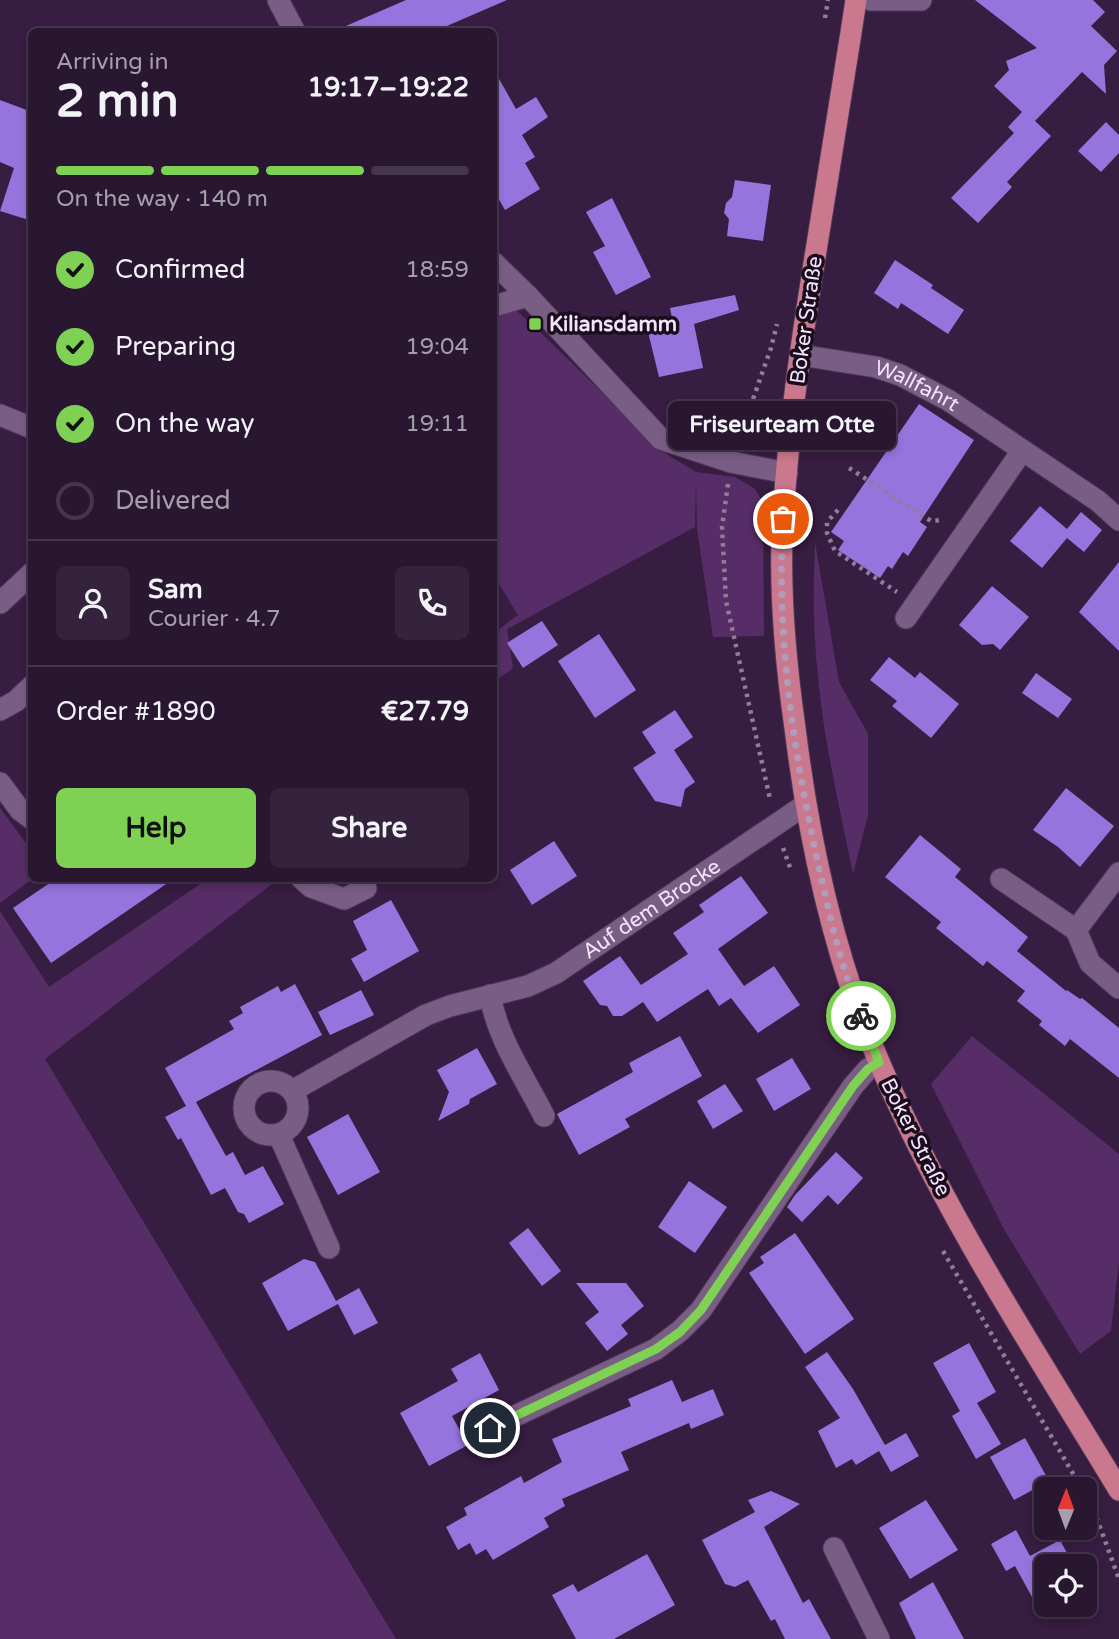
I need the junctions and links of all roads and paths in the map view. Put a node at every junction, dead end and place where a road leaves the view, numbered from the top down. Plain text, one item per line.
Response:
1 (278, 0) edge
2 (856, 0) edge
3 (872, 0) edge
4 (921, 0) edge
5 (293, 28) edge
6 (497, 266) edge
7 (528, 296) junction
8 (497, 305) edge
9 (771, 348) dead end
10 (800, 355) junction
11 (0, 415) edge
12 (28, 426) edge
13 (1022, 451) junction
14 (731, 462) junction
15 (849, 468) dead end
16 (786, 473) junction
17 (838, 510) dead end
18 (1119, 520) edge
19 (965, 534) junction
20 (28, 577) edge
21 (0, 603) edge
22 (910, 611) joint
23 (28, 690) edge
24 (0, 710) edge
25 (0, 783) edge
26 (804, 805) junction
27 (28, 816) edge
28 (1119, 873) edge
29 (1001, 879) dead end
30 (305, 882) edge
31 (366, 888) dead end
32 (1076, 930) junction
33 (1119, 988) edge
34 (490, 996) junction
35 (879, 1062) junction
36 (292, 1091) junction
37 (544, 1116) dead end
38 (279, 1135) junction
39 (329, 1248) dead end
40 (490, 1428) dead end
41 (1119, 1490) edge
42 (1097, 1519) edge
43 (834, 1548) dead end
44 (1119, 1579) edge
45 (879, 1639) edge

1 - 5 street
2 - 10 main road, Boker Straße
3 - 4 street
6 - 7 street
7 - 8 street
7 - 14 street
9 - 14 path
10 - 13 street, Wallfahrt
10 - 16 main road, Boker Straße
11 - 12 street
13 - 18 street, Wallfahrt
13 - 19 street
14 - 16 street
15 - 19 path
16 - 26 main road, Boker Straße
17 - 22 path
19 - 22 street
20 - 21 street
23 - 24 street
25 - 27 street
26 - 34 street, Auf dem Brocke
26 - 35 main road, Boker Straße
28 - 32 street
29 - 32 street
30 - 31 street
32 - 33 street
34 - 36 street, Auf dem Brocke
34 - 37 street
35 - 40 street
35 - 41 main road, Boker Straße
36 - 38 street
36 - 38 street
38 - 39 street
42 - 44 path
43 - 45 street

